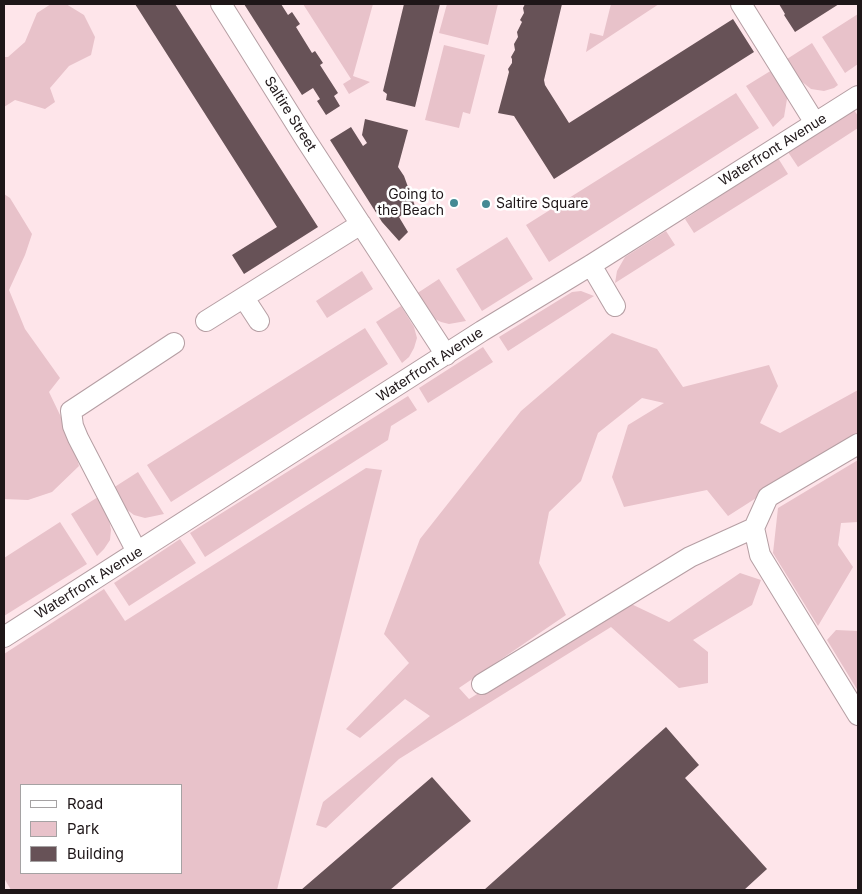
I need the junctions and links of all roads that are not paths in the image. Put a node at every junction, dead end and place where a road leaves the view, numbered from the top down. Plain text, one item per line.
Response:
1 (221, 4) edge
2 (741, 4) edge
3 (858, 96) edge
4 (815, 123) junction
5 (361, 224) junction
6 (591, 265) junction
7 (244, 298) junction
8 (616, 306) dead end
9 (206, 321) dead end
10 (259, 321) dead end
11 (174, 344) dead end
12 (446, 355) junction
13 (858, 444) edge
14 (754, 528) junction
15 (138, 552) junction
16 (4, 637) edge
17 (482, 684) dead end
18 (858, 715) edge

1 - 5 street, Saltire Street
2 - 4 street
3 - 4 street, Waterfront Avenue
4 - 6 street, Waterfront Avenue
5 - 7 street
5 - 12 street, Saltire Street
6 - 8 street
6 - 12 street, Waterfront Avenue
7 - 9 street
7 - 10 street
11 - 15 street
12 - 15 street, Waterfront Avenue
13 - 14 street
14 - 17 street
14 - 18 street
15 - 16 street, Waterfront Avenue

